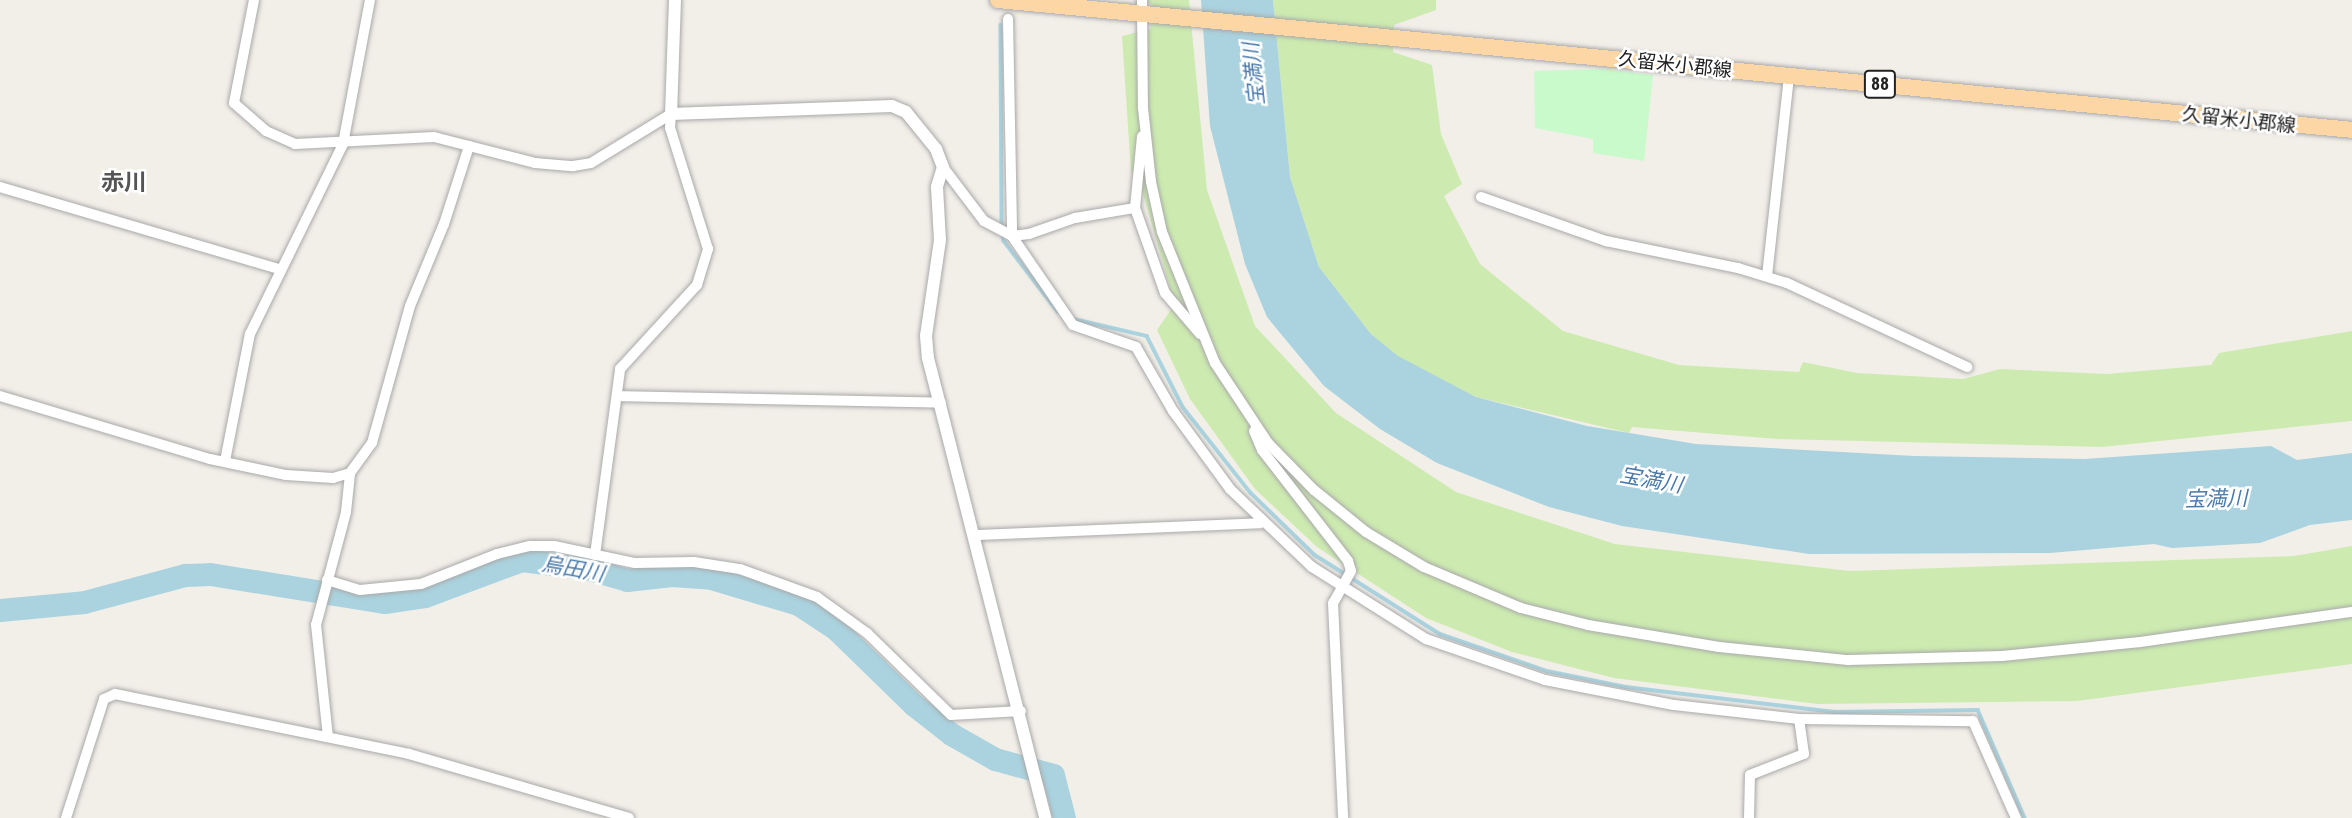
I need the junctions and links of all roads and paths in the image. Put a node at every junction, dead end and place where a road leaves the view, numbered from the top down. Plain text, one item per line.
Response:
1 (254, 0) edge
2 (370, 0) edge
3 (675, 0) edge
4 (998, 0) edge
5 (1144, 10) edge
6 (1008, 19) dead end
7 (1789, 76) junction
8 (671, 114) junction
9 (1144, 126) junction
10 (2352, 130) edge
11 (343, 144) junction
12 (469, 146) junction
13 (943, 167) junction
14 (0, 187) edge
15 (1481, 197) dead end
16 (1135, 208) junction
17 (1012, 236) junction
18 (278, 269) junction
19 (1767, 276) junction
20 (1202, 335) junction
21 (1967, 367) dead end
22 (0, 396) edge
23 (618, 396) junction
24 (941, 402) junction
25 (1249, 417) junction
26 (225, 461) junction
27 (350, 473) junction
28 (1261, 523) junction
29 (977, 535) junction
30 (595, 555) junction
31 (326, 583) junction
32 (1338, 587) junction
33 (2352, 612) edge
34 (1021, 711) junction
35 (1799, 719) junction
36 (328, 737) junction
37 (66, 818) edge
38 (629, 818) edge
39 (1045, 818) edge
40 (1343, 818) edge
41 (1749, 818) edge
42 (2016, 818) edge

1 - 11 street
2 - 11 street
3 - 8 street
4 - 5 main road, 久留米小郡線 / 88
5 - 7 main road, 久留米小郡線 / 88
5 - 9 street
6 - 17 street
7 - 10 main road, 久留米小郡線 / 88
7 - 19 street
8 - 12 street
8 - 13 street
8 - 23 street
9 - 16 street
9 - 20 street
11 - 12 street
11 - 18 street
12 - 27 street
13 - 17 street
13 - 24 street
14 - 18 street
15 - 19 street
16 - 17 street
16 - 20 street
17 - 28 street
18 - 26 street
19 - 21 street
20 - 25 street
22 - 26 street
23 - 24 street
23 - 30 street
24 - 29 street
25 - 32 street
25 - 33 street
26 - 27 street
27 - 31 street
28 - 29 street
28 - 32 street
29 - 34 street
30 - 31 street
30 - 34 street
31 - 36 street
32 - 35 street
32 - 40 street
34 - 39 street
35 - 41 street
35 - 42 street
36 - 37 street
36 - 38 street

